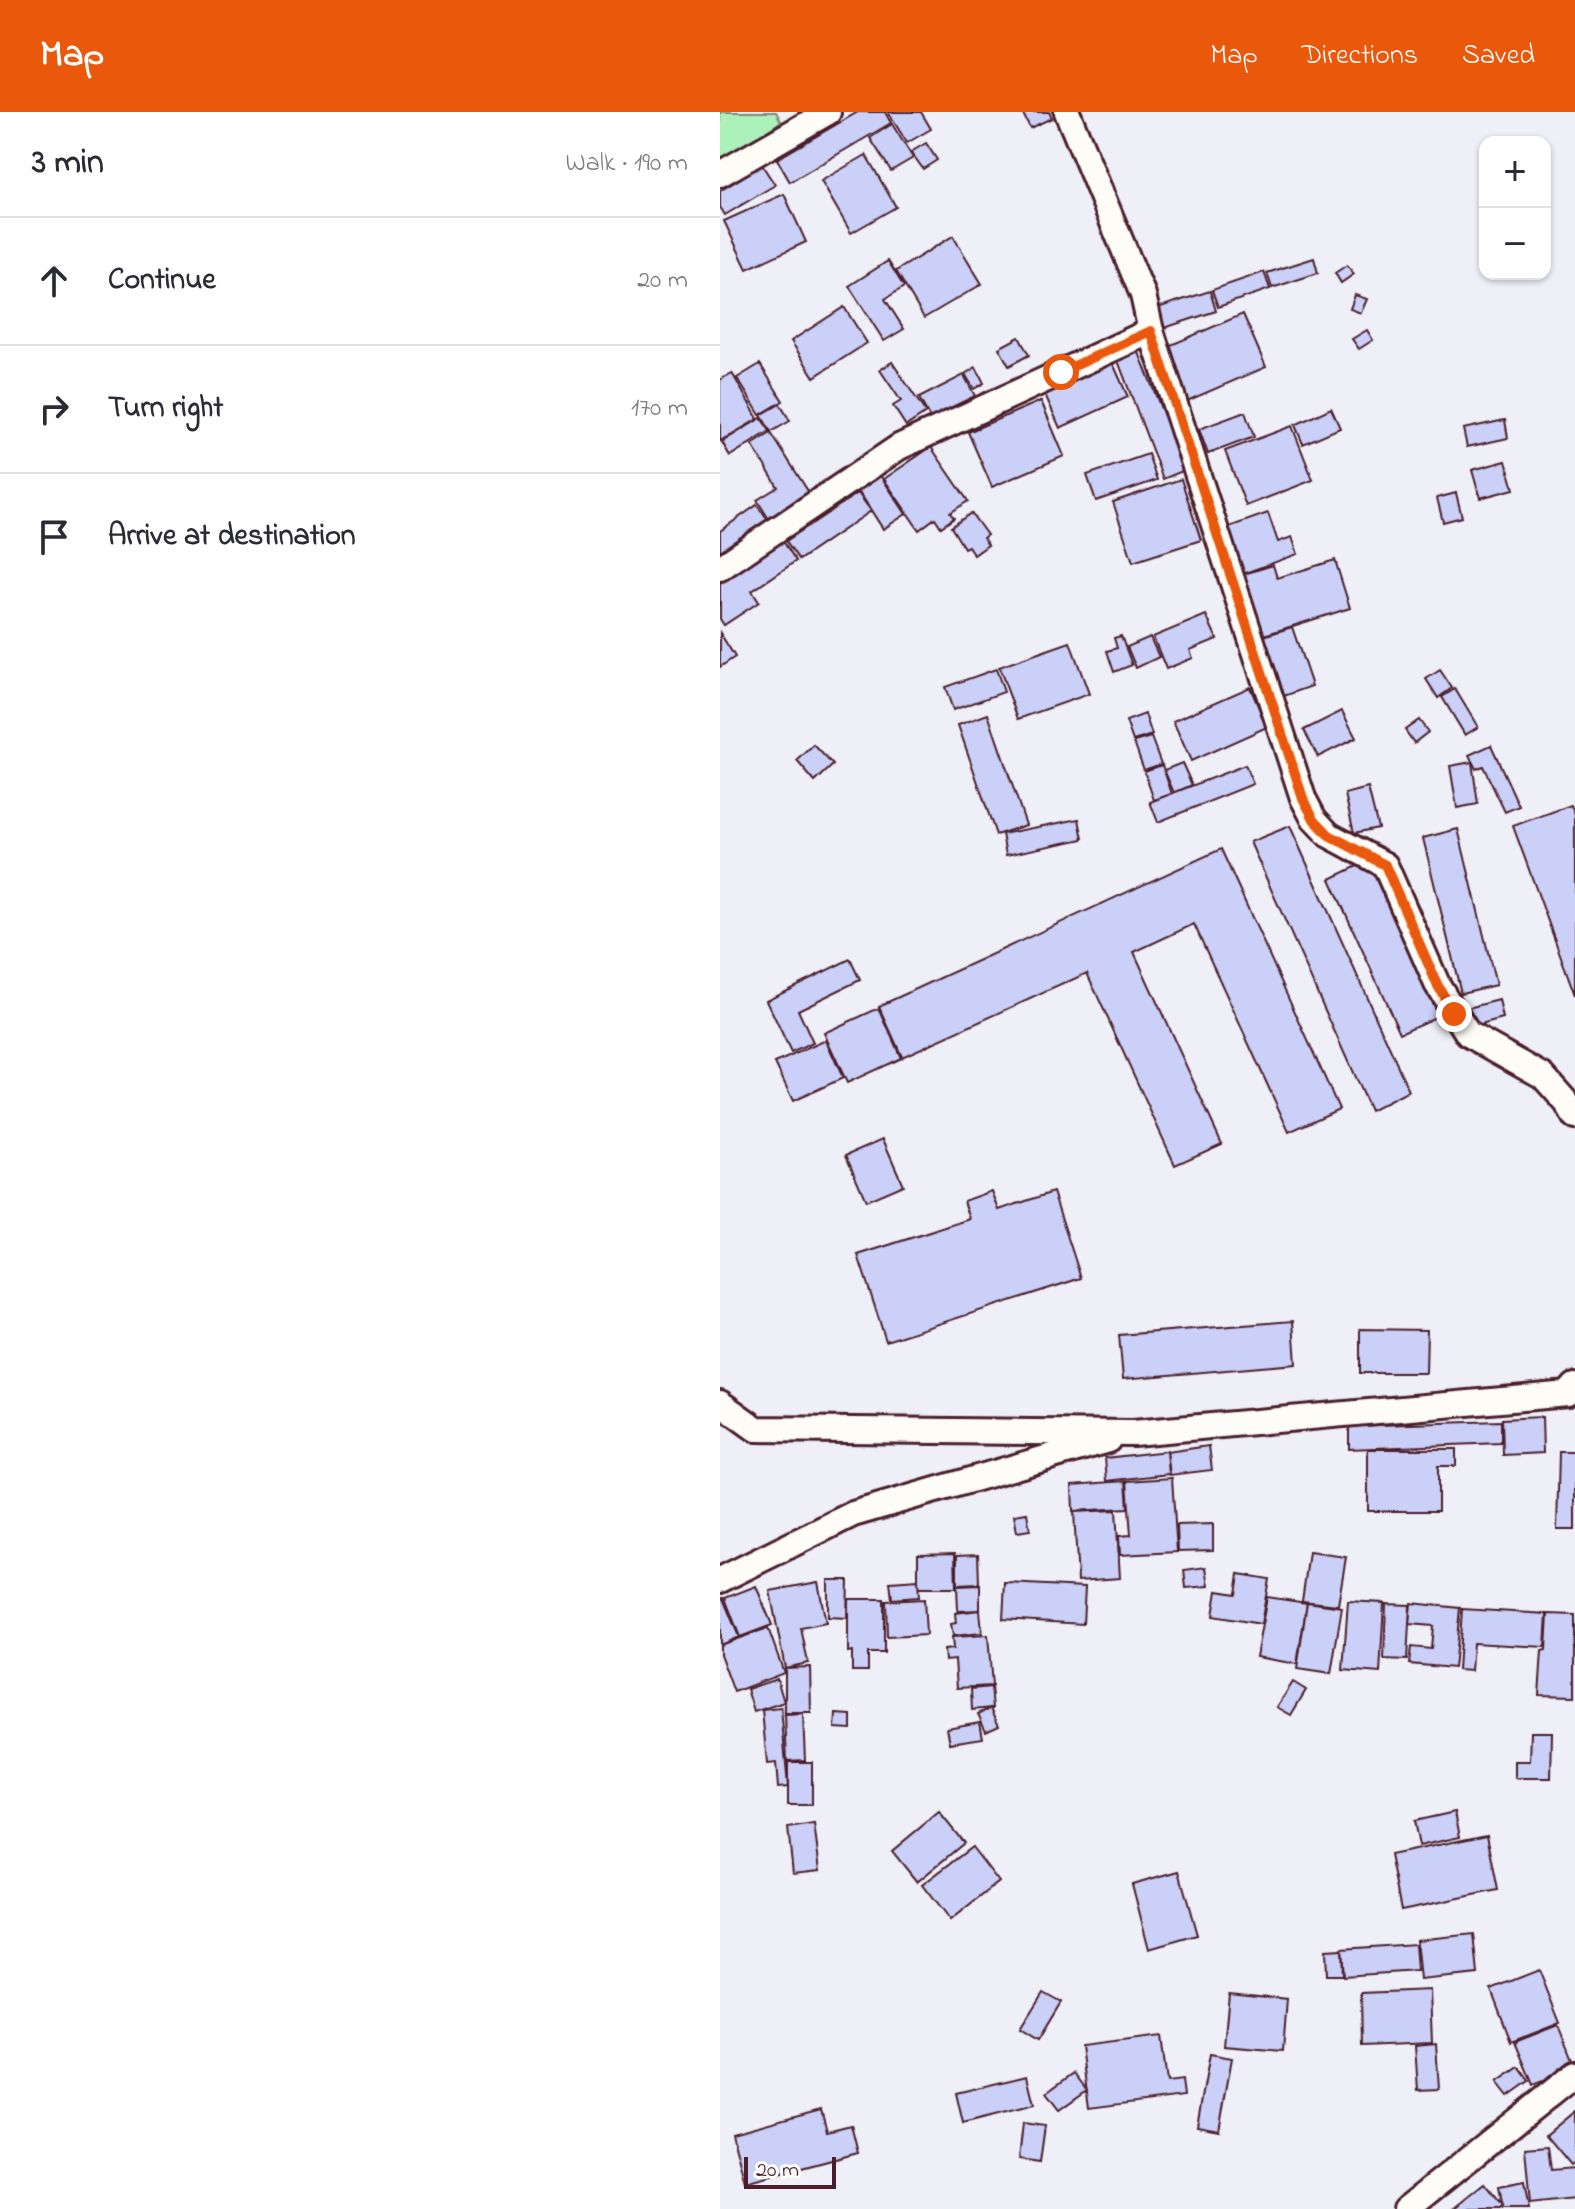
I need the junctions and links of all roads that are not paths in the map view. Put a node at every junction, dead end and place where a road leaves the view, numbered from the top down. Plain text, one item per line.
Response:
1 (828, 112) edge
2 (1067, 112) edge
3 (720, 174) edge
4 (1151, 331) junction
5 (720, 568) edge
6 (1575, 1117) edge
7 (1575, 1386) edge
8 (720, 1403) edge
9 (1133, 1433) junction
10 (720, 1580) edge
11 (1575, 2074) edge
12 (1406, 2209) edge

1 - 3 street
2 - 4 street
4 - 5 street
4 - 6 street
7 - 9 street
8 - 9 street
9 - 10 street
11 - 12 street

